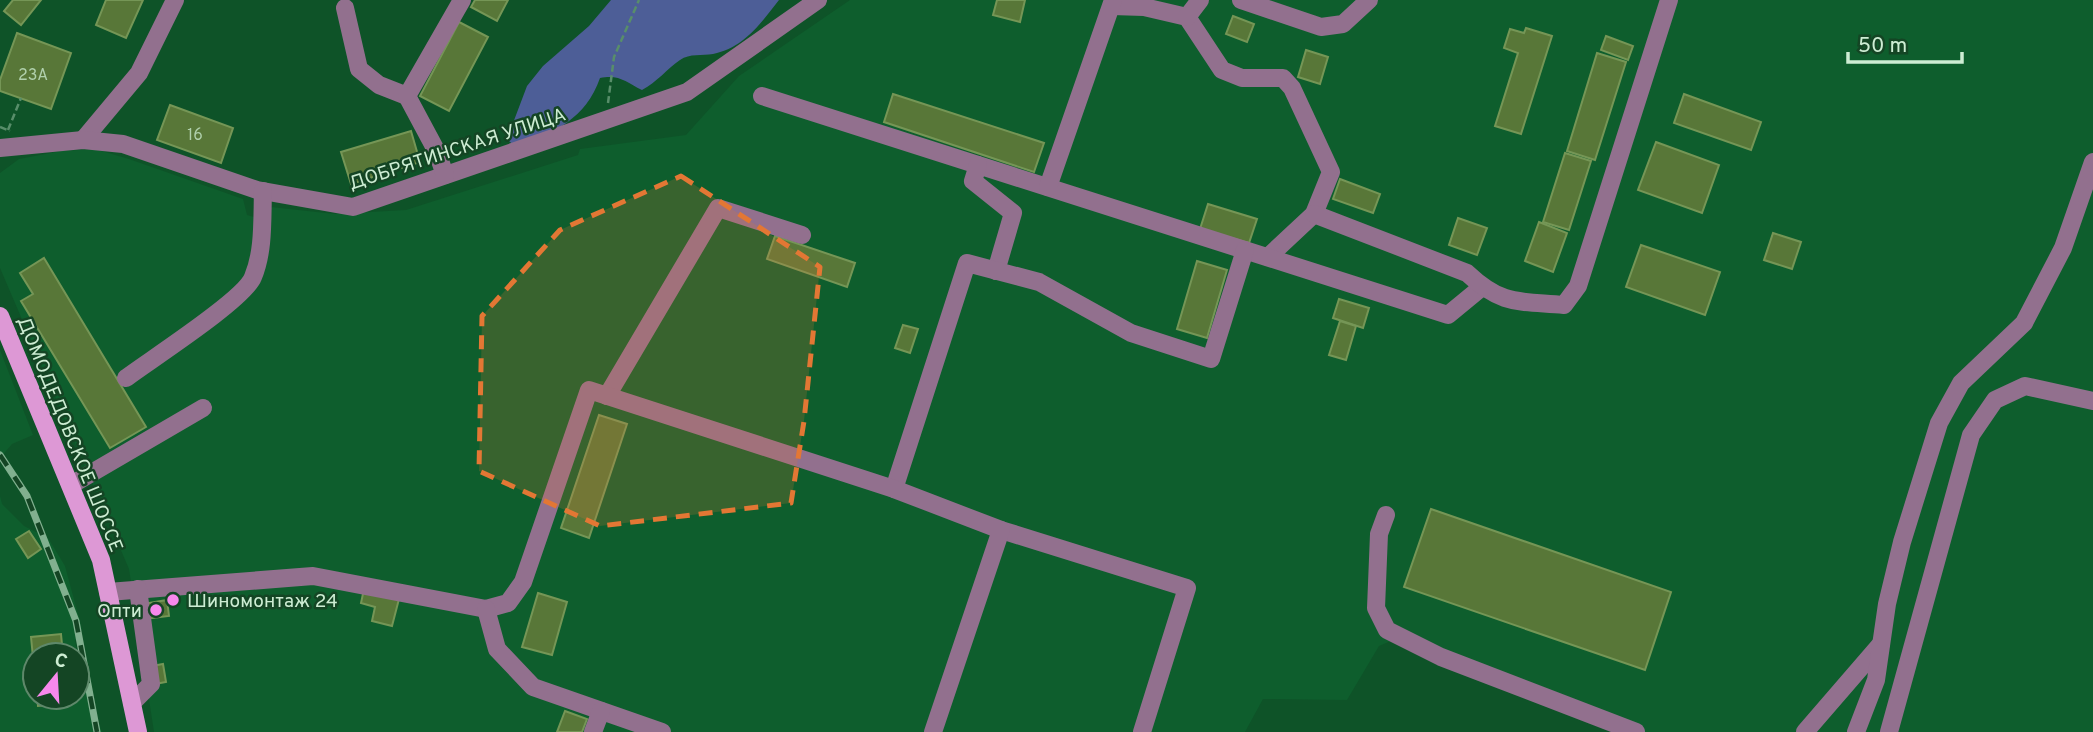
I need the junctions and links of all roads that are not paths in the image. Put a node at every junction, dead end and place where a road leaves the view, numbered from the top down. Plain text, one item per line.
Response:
1 (176, 0) edge
2 (462, 0) edge
3 (818, 0) edge
4 (1200, 0) edge
5 (1241, 0) edge
6 (1369, 0) edge
7 (1669, 0) edge
8 (1112, 3) edge
9 (345, 8) dead end
10 (1187, 17) junction
11 (407, 96) junction
12 (762, 96) dead end
13 (83, 140) junction
14 (0, 148) edge
15 (2093, 162) edge
16 (978, 165) junction
17 (445, 176) junction
18 (1048, 187) junction
19 (263, 191) junction
20 (1314, 214) junction
21 (802, 235) dead end
22 (1245, 250) junction
23 (1268, 257) junction
24 (996, 271) junction
25 (1482, 287) junction
26 (0, 316) edge
27 (126, 378) dead end
28 (607, 396) junction
29 (2093, 401) edge
30 (204, 408) dead end
31 (71, 485) junction
32 (894, 489) junction
33 (1386, 515) dead end
34 (1001, 530) junction
35 (138, 589) junction
36 (108, 592) junction
37 (486, 609) junction
38 (1881, 644) junction
39 (132, 703) junction
40 (601, 711) junction
41 (138, 732) edge
42 (593, 732) edge
43 (662, 732) edge
44 (933, 732) edge
45 (1142, 732) edge
46 (1636, 732) edge
47 (1805, 732) edge
48 (1856, 732) edge
49 (1889, 732) edge

1 - 13 street
2 - 11 street
3 - 17 street, ДОБРЯТИНСКАЯ УЛИЦА
4 - 10 street
5 - 6 street
7 - 25 street
8 - 10 street
8 - 18 street
9 - 11 street
10 - 20 street
11 - 17 street
12 - 16 street
13 - 14 street, ДОБРЯТИНСКАЯ УЛИЦА
13 - 19 street, ДОБРЯТИНСКАЯ УЛИЦА
15 - 38 street
16 - 18 street
16 - 24 street
17 - 19 street, ДОБРЯТИНСКАЯ УЛИЦА
18 - 22 street
19 - 27 street
20 - 23 street
20 - 25 street
21 - 28 street
22 - 23 street
22 - 24 street
23 - 25 street
24 - 32 street
26 - 31 main road, ДОМОДЕДОВСКОЕ ШОССЕ
28 - 32 street
28 - 37 street
29 - 49 street
30 - 31 street
31 - 36 main road, ДОМОДЕДОВСКОЕ ШОССЕ
32 - 34 street
33 - 46 street
34 - 44 street
34 - 45 street
35 - 36 street
35 - 37 street
35 - 39 street
36 - 39 main road, ДОМОДЕДОВСКОЕ ШОССЕ
37 - 40 street
38 - 47 street
38 - 48 street
39 - 41 main road, ДОМОДЕДОВСКОЕ ШОССЕ
40 - 42 street
40 - 43 street

